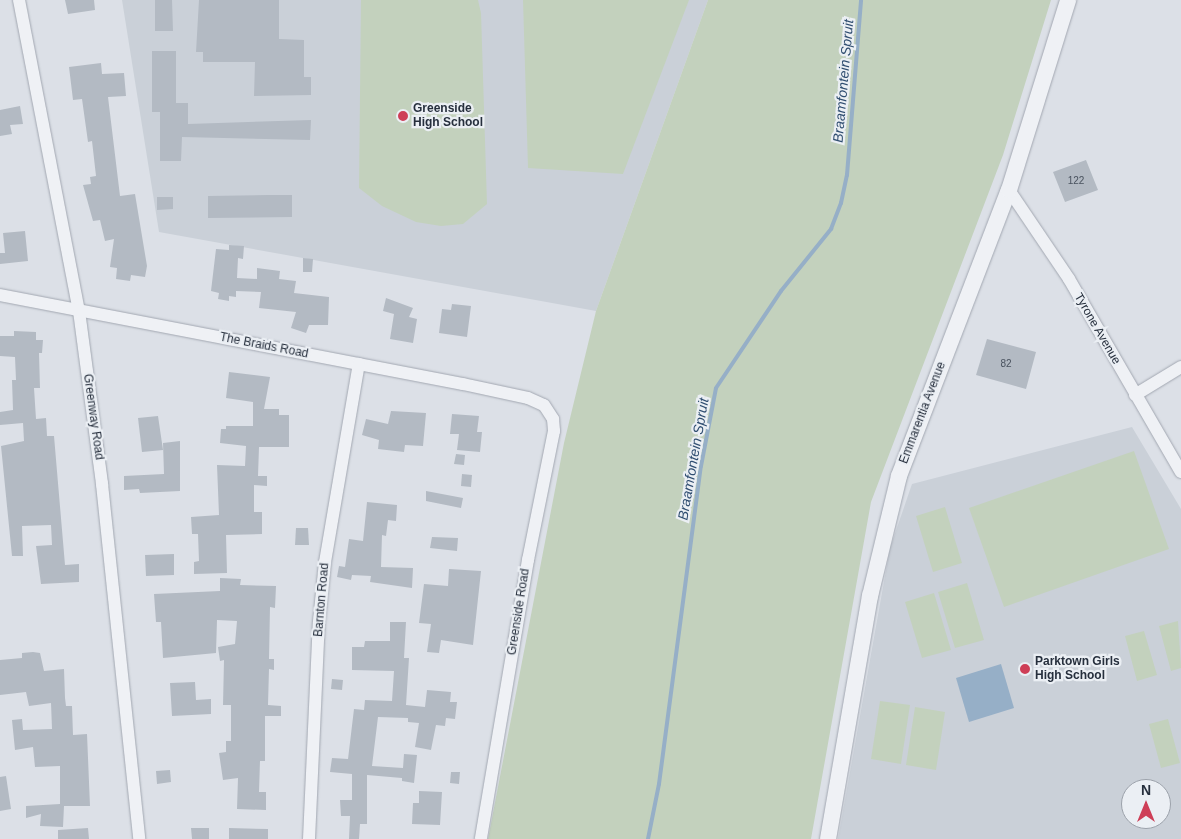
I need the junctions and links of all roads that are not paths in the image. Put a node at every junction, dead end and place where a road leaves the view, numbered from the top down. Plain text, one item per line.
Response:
1 (19, 0) edge
2 (1068, 0) edge
3 (1009, 190) junction
4 (0, 295) edge
5 (79, 311) junction
6 (359, 364) junction
7 (1181, 367) edge
8 (1135, 395) junction
9 (528, 398) joint
10 (1181, 472) edge
11 (139, 839) edge
12 (309, 839) edge
13 (481, 839) edge
14 (828, 839) edge

1 - 5 street, Greenway Road
2 - 3 street, Emmarentia Avenue
3 - 8 street, Tyrone Avenue
3 - 14 street, Emmarentia Avenue
4 - 5 street, The Braids Road
5 - 6 street, The Braids Road
5 - 11 street, Greenway Road
6 - 9 street, The Braids Road
6 - 12 street, Barnton Road
7 - 8 street
8 - 10 street, Tyrone Avenue
9 - 13 street, Greenside Road

